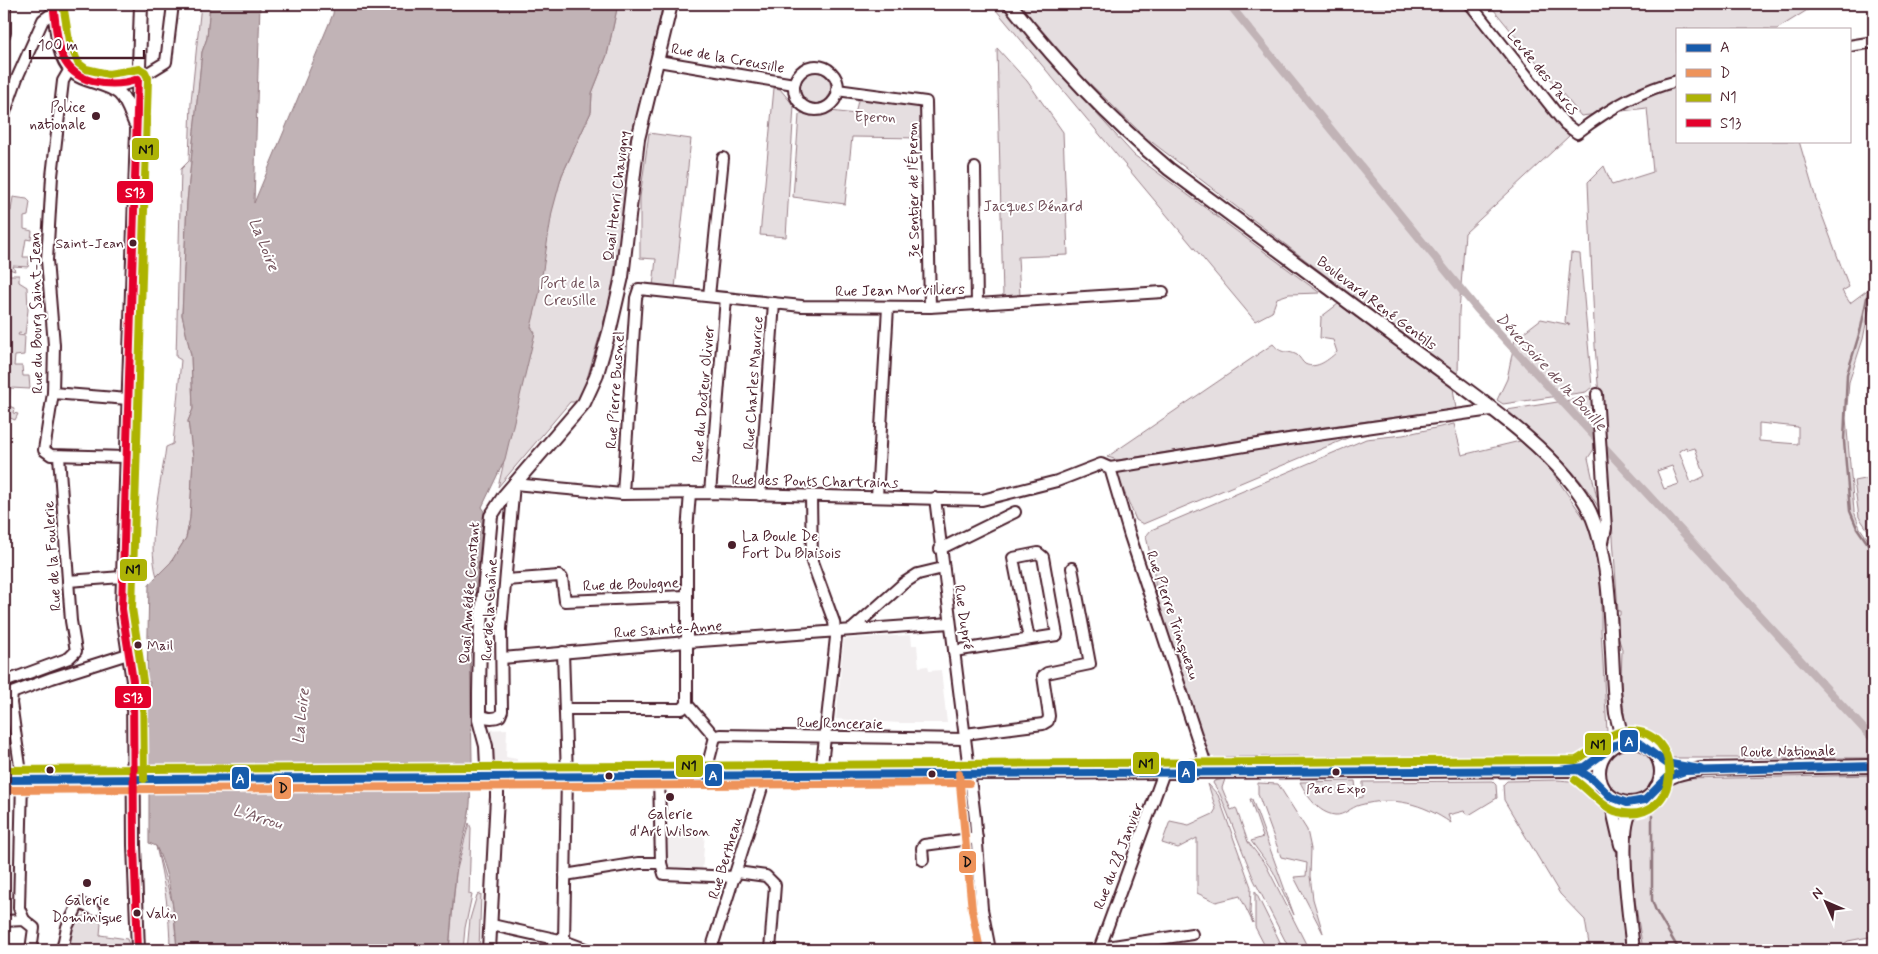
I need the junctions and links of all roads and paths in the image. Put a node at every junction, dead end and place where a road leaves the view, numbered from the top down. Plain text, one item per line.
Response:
1 (4, 4) edge
2 (141, 4) edge
3 (173, 4) edge
4 (670, 4) edge
5 (1010, 4) edge
6 (1470, 4) edge
7 (54, 8) edge
8 (4, 33) edge
9 (1874, 42) edge
10 (1850, 46) edge
11 (658, 61) junction
12 (70, 69) junction
13 (138, 80) junction
14 (1676, 81) edge
15 (104, 84) junction
16 (794, 84) junction
17 (837, 90) junction
18 (4, 115) edge
19 (136, 126) junction
20 (723, 158) dead end
21 (975, 168) dead end
22 (639, 290) joint
23 (1163, 292) dead end
24 (709, 296) junction
25 (726, 298) junction
26 (774, 302) junction
27 (977, 304) junction
28 (888, 307) junction
29 (930, 307) junction
30 (54, 393) junction
31 (1597, 394) dead end
32 (128, 399) junction
33 (1492, 410) junction
34 (59, 456) junction
35 (126, 458) junction
36 (1110, 468) junction
37 (514, 484) junction
38 (623, 493) junction
39 (690, 493) junction
40 (710, 494) junction
41 (760, 495) junction
42 (811, 496) junction
43 (877, 497) junction
44 (935, 498) junction
45 (1015, 512) dead end
46 (1602, 548) junction
47 (940, 549) junction
48 (943, 568) junction
49 (1072, 568) dead end
50 (122, 577) junction
51 (506, 580) junction
52 (68, 581) junction
53 (688, 596) junction
54 (950, 623) junction
55 (850, 630) junction
56 (836, 632) junction
57 (1029, 639) junction
58 (687, 642) junction
59 (954, 650) junction
60 (564, 652) junction
61 (128, 654) junction
62 (502, 658) junction
63 (4, 682) edge
64 (1613, 688) junction
65 (12, 693) junction
66 (687, 704) junction
67 (566, 709) junction
68 (479, 713) junction
69 (715, 737) junction
70 (965, 737) junction
71 (826, 738) junction
72 (1628, 741) junction
73 (1606, 752) junction
74 (1658, 758) junction
75 (1874, 766) edge
76 (1702, 769) junction
77 (1578, 770) junction
78 (1208, 771) junction
79 (1164, 772) junction
80 (969, 773) junction
81 (821, 774) junction
82 (705, 775) junction
83 (766, 775) junction
84 (567, 776) junction
85 (659, 776) junction
86 (493, 777) junction
87 (134, 779) junction
88 (4, 780) edge
89 (22, 780) junction
90 (1656, 788) junction
91 (1605, 791) junction
92 (1645, 800) junction
93 (977, 838) junction
94 (923, 860) dead end
95 (660, 863) junction
96 (1626, 870) junction
97 (736, 874) junction
98 (565, 875) junction
99 (95, 910) dead end
100 (24, 920) junction
101 (4, 921) edge
102 (492, 925) junction
103 (1192, 934) dead end
104 (564, 941) junction
105 (1099, 949) edge
106 (31, 950) edge
107 (62, 950) edge
108 (138, 950) edge
109 (489, 950) edge
110 (588, 950) edge
111 (711, 950) edge
112 (770, 950) edge
113 (990, 950) edge
114 (1633, 950) edge

1 - 8 main road
2 - 13 main road
3 - 13 street
4 - 11 main road, Quai Henri Chavigny
5 - 33 main road, Boulevard René Gentils
6 - 14 street, Levée des Parcs
7 - 12 main road
7 - 18 street
9 - 10 street
11 - 16 street, Rue de la Creusille
11 - 37 main road, Quai Henri Chavigny
12 - 15 main road
12 - 30 street, Rue du Bourg Saint-Jean
13 - 15 main road
13 - 19 main road
15 - 19 main road
16 - 17 street, Rue de la Creusille
16 - 17 street, Rue de la Creusille
17 - 29 street, 3e Sentier de l'Éperon
19 - 32 main road
20 - 24 street
21 - 27 street
22 - 24 street, Rue Jean Morvilliers
22 - 38 street, Rue Pierre Busnel
23 - 27 street, Rue Jean Morvilliers
24 - 25 street, Rue Jean Morvilliers
25 - 26 street, Rue Jean Morvilliers
25 - 40 street, Rue du Docteur Olivier
26 - 28 street, Rue Jean Morvilliers
26 - 41 street, Rue Charles Maurice
27 - 29 street, Rue Jean Morvilliers
28 - 29 street, Rue Jean Morvilliers
28 - 43 street
30 - 32 street
30 - 34 street, Rue du Bourg Saint-Jean
31 - 46 street
32 - 35 main road
33 - 36 street, Rue des Ponts Chartrains
33 - 46 main road, Boulevard René Gentils
34 - 35 street
34 - 52 street, Rue de la Foulerie
35 - 50 main road
36 - 44 street, Rue des Ponts Chartrains
36 - 78 street, Rue Pierre Trinqueau
37 - 38 street, Rue des Ponts Chartrains
37 - 51 street, Rue de la Chaîne
37 - 68 main road, Quai Amédée Constant
38 - 39 street, Rue des Ponts Chartrains
39 - 40 street, Rue des Ponts Chartrains
39 - 53 street
40 - 41 street, Rue des Ponts Chartrains
41 - 42 street, Rue des Ponts Chartrains
42 - 43 street, Rue des Ponts Chartrains
42 - 56 street
43 - 44 street, Rue des Ponts Chartrains
44 - 47 street, Rue Dupré
45 - 47 street
46 - 64 main road, Boulevard René Gentils
47 - 48 street, Rue Dupré
48 - 54 street, Rue Dupré
48 - 55 street
49 - 70 street, Rue Ronceraie
50 - 52 street
50 - 61 main road
51 - 53 street, Rue de Boulogne
51 - 62 street, Rue de la Chaîne
52 - 63 street, Rue de la Foulerie
53 - 58 street
54 - 55 street, Rue Sainte-Anne
54 - 59 street, Rue Dupré
55 - 56 street, Rue Sainte-Anne
56 - 58 street, Rue Sainte-Anne
56 - 71 street
57 - 57 street
57 - 59 street
58 - 60 street, Rue Sainte-Anne
58 - 66 street
59 - 70 street, Rue Dupré
60 - 62 street, Rue Sainte-Anne
60 - 67 street
61 - 65 street
61 - 87 main road
62 - 68 street, Rue de la Chaîne
63 - 65 street
64 - 72 main road, Boulevard René Gentils
64 - 73 main road, Boulevard René Gentils
65 - 89 street
66 - 67 street
66 - 69 street
67 - 84 street
68 - 86 main road, Quai Amédée Constant
69 - 71 street, Rue Ronceraie
69 - 82 street
70 - 71 street, Rue Ronceraie
70 - 80 street, Rue Dupré
71 - 81 street
72 - 73 main road
72 - 74 main road
73 - 77 main road
73 - 91 main road
74 - 76 main road, Route Nationale
74 - 90 main road
75 - 76 main road, Route Nationale
76 - 90 main road, Route Nationale
77 - 78 main road
77 - 91 main road
78 - 79 main road
79 - 80 main road
79 - 105 street, Rue du 28 Janvier
80 - 81 street
80 - 93 street, Rue Dupré
81 - 83 street
82 - 83 street
82 - 85 street
83 - 97 street, Rue Bertheau
84 - 85 street
84 - 86 street
84 - 98 street
85 - 95 street
86 - 87 main road
86 - 102 main road, Quai Amédée Constant
87 - 89 street
87 - 108 main road
88 - 89 street
89 - 100 street
90 - 92 main road
91 - 92 main road
91 - 96 main road
92 - 96 main road
93 - 94 street
93 - 113 street, Rue Dupré
95 - 97 street
95 - 98 street
96 - 114 main road
97 - 111 street, Rue Bertheau
97 - 112 street
98 - 104 street
99 - 107 street
100 - 101 street
100 - 106 street
102 - 104 street
102 - 109 main road, Quai Amédée Constant
103 - 105 street
104 - 110 street

